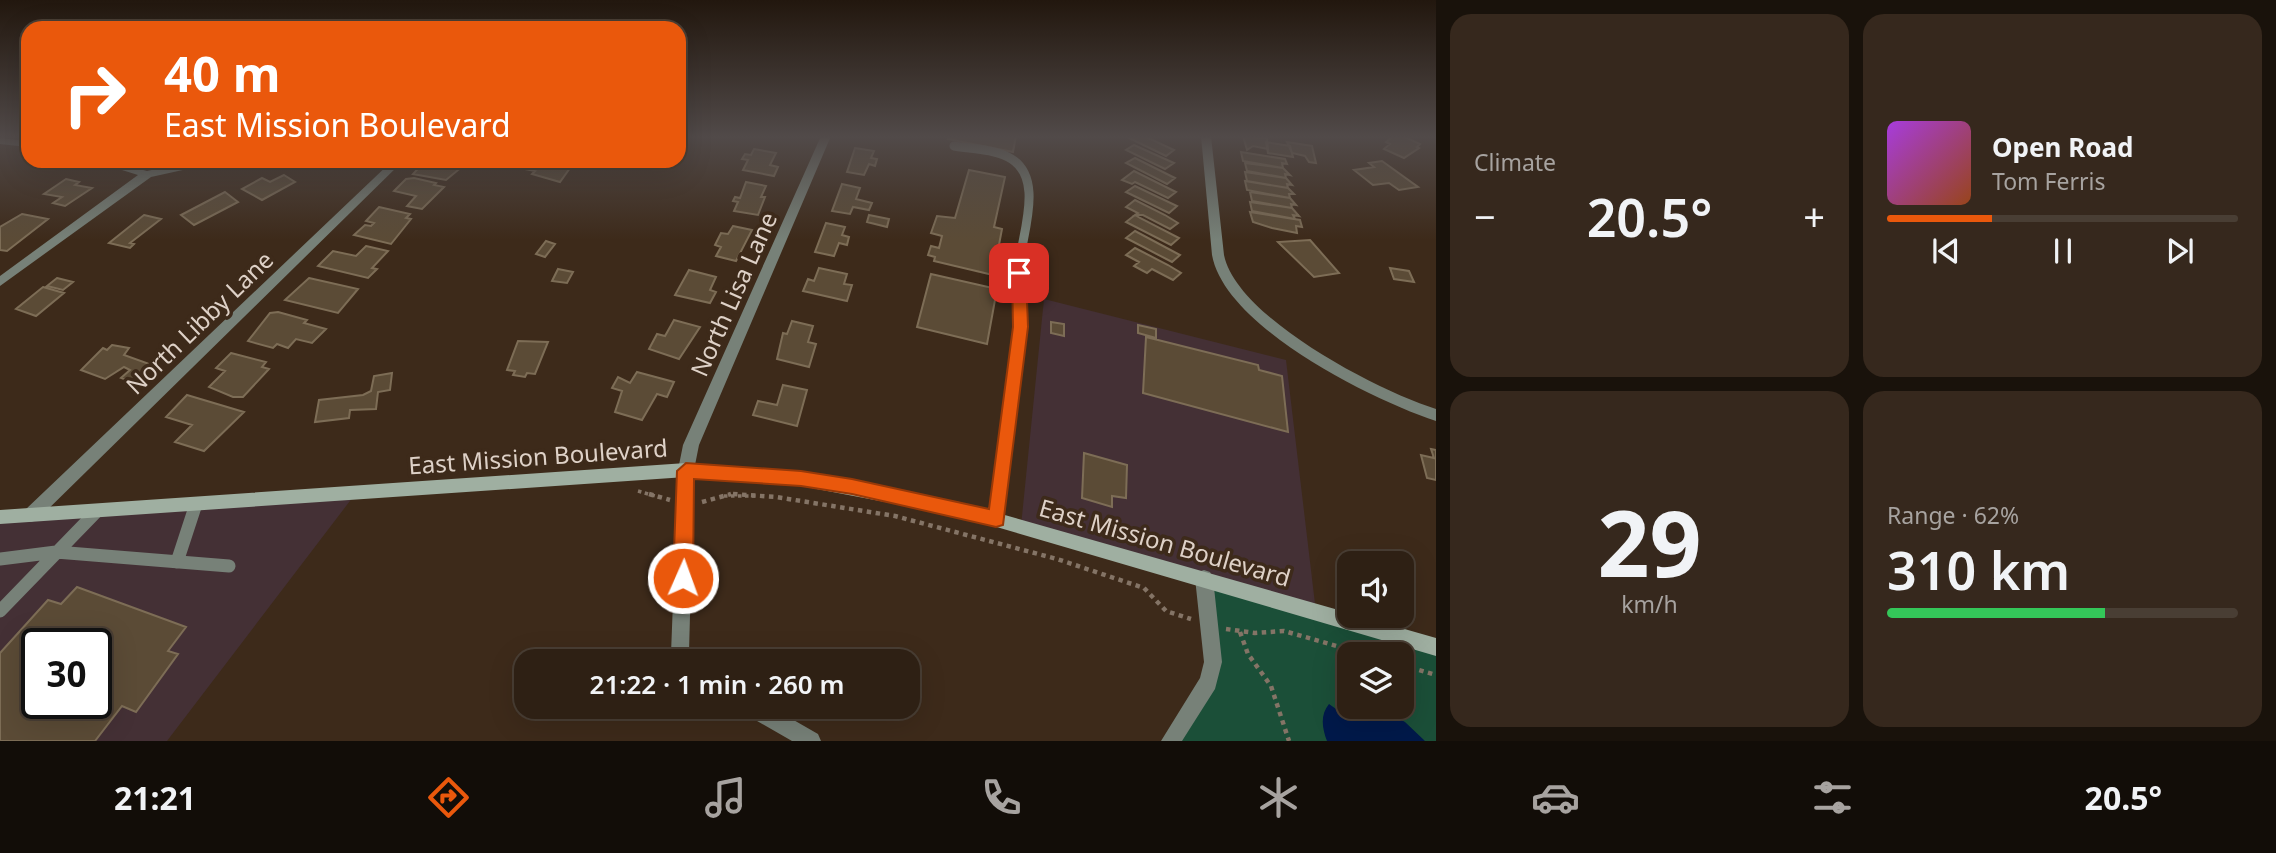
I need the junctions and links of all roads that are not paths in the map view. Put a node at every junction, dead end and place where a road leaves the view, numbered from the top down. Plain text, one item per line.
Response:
1 (134, 171) edge
2 (164, 171) edge
3 (388, 171) edge
4 (812, 171) edge
5 (1025, 171) edge
6 (1210, 171) edge
7 (147, 174) junction
8 (0, 282) edge
9 (1430, 414) edge
10 (686, 471) junction
11 (196, 504) junction
12 (97, 511) junction
13 (31, 515) junction
14 (0, 517) edge
15 (996, 519) junction
16 (56, 552) junction
17 (0, 559) edge
18 (177, 562) junction
19 (229, 566) dead end
20 (1204, 578) junction
21 (0, 611) edge
22 (1436, 647) edge
23 (680, 649) edge
24 (773, 719) edge
25 (811, 741) edge
26 (1171, 741) edge

1 - 7 street
2 - 7 street
3 - 13 street, North Libby Lane
4 - 10 street, North Lisa Lane
5 - 15 lane
6 - 9 street
7 - 8 street
10 - 11 main road, East Mission Boulevard
10 - 15 main road, East Mission Boulevard
10 - 23 street, North Lisa Lane
11 - 12 main road, East Mission Boulevard
11 - 18 lane
12 - 13 main road, East Mission Boulevard
12 - 16 lane
13 - 14 main road, East Mission Boulevard
15 - 20 main road, East Mission Boulevard
16 - 17 lane
16 - 18 lane
16 - 21 lane
18 - 19 lane
20 - 22 main road, East Mission Boulevard
20 - 26 street
24 - 25 street

